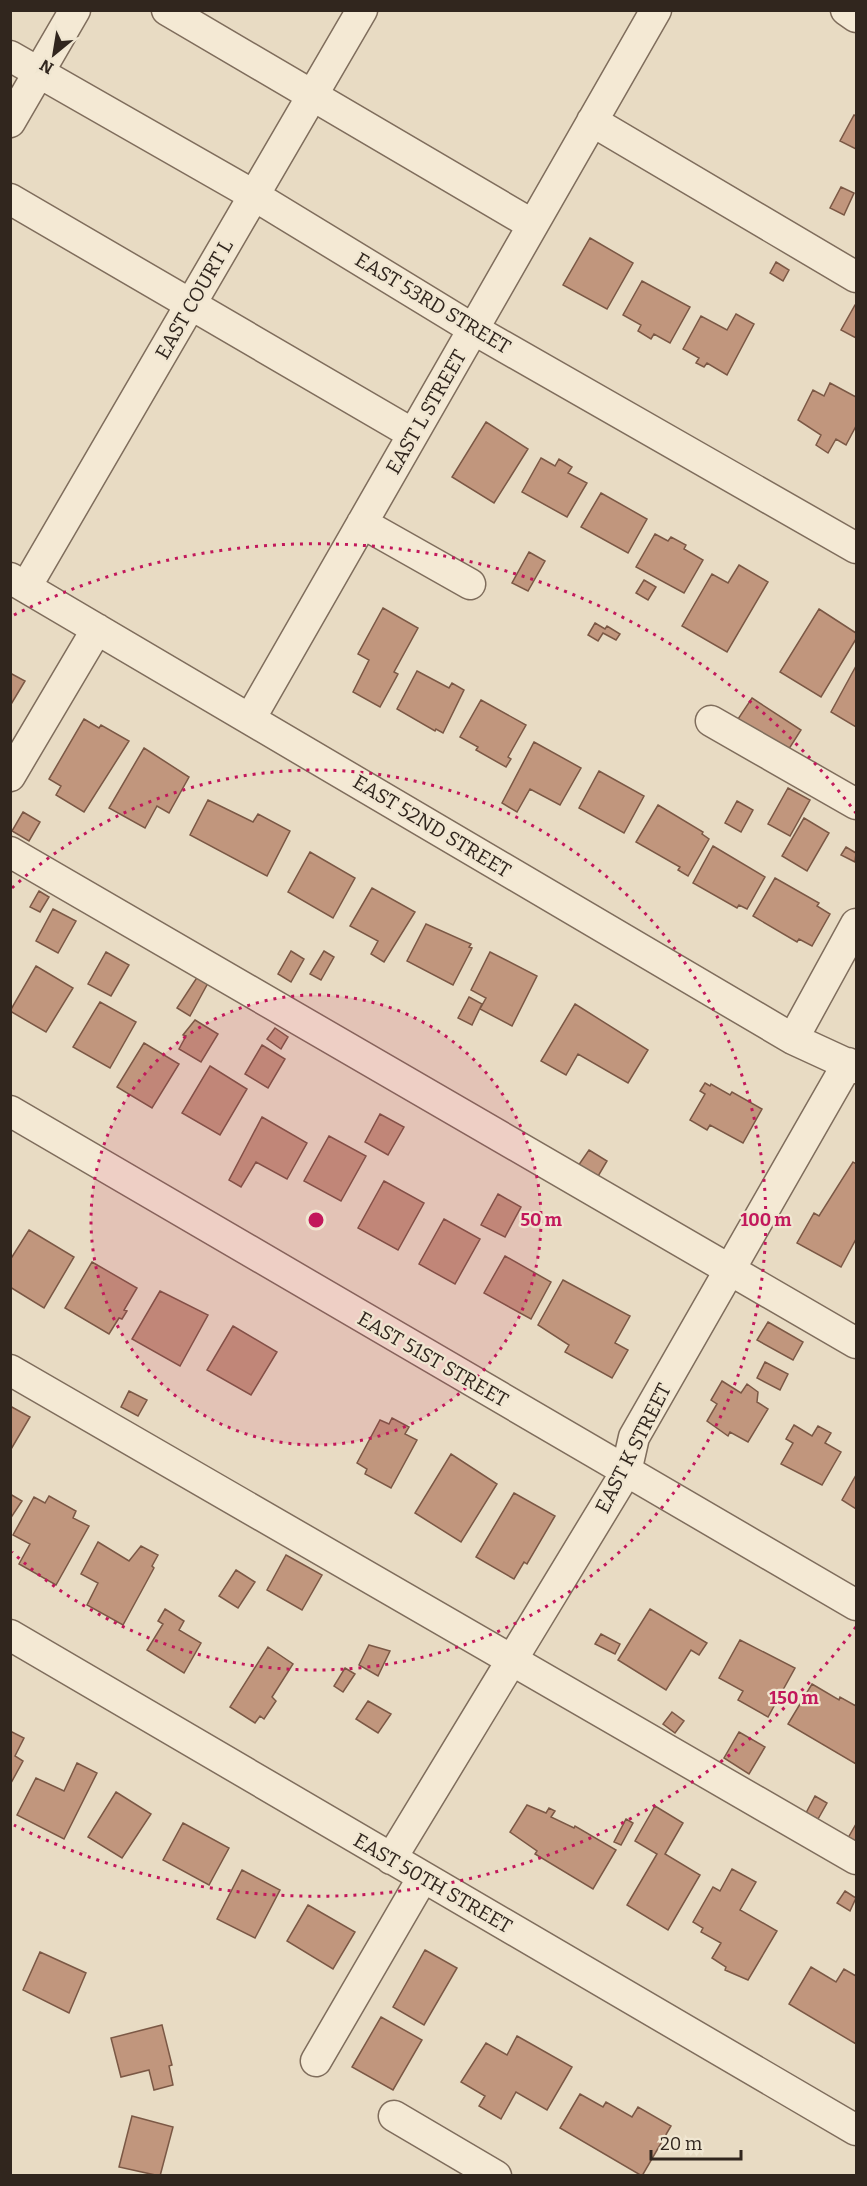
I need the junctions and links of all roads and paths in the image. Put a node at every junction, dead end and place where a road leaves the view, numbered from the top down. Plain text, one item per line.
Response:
1 (75, 10) edge
2 (167, 10) edge
3 (362, 10) edge
4 (656, 10) edge
5 (846, 10) edge
6 (856, 17) edge
7 (10, 56) edge
8 (40, 73) junction
9 (313, 96) junction
10 (10, 122) edge
11 (592, 122) junction
12 (255, 196) junction
13 (10, 199) edge
14 (533, 225) junction
15 (856, 277) edge
16 (191, 305) junction
17 (473, 329) junction
18 (413, 434) junction
19 (362, 523) junction
20 (856, 548) edge
21 (18, 582) edge
22 (470, 584) dead end
23 (97, 629) junction
24 (250, 719) junction
25 (711, 721) dead end
26 (10, 776) edge
27 (856, 804) edge
28 (10, 852) edge
29 (856, 924) edge
30 (793, 1039) junction
31 (852, 1065) edge
32 (10, 1111) edge
33 (730, 1270) junction
34 (856, 1343) edge
35 (10, 1370) edge
36 (626, 1472) junction
37 (856, 1605) edge
38 (10, 1635) edge
39 (513, 1658) junction
40 (391, 1859) junction
41 (856, 1859) edge
42 (423, 1877) junction
43 (316, 2061) dead end
44 (394, 2116) dead end
45 (856, 2130) edge
46 (496, 2175) edge

1 - 8 street
2 - 9 street
3 - 9 street, EAST COURT L
4 - 11 street, EAST L STREET
5 - 6 street
7 - 8 street, EAST 53RD STREET
8 - 10 street
8 - 12 street, EAST 53RD STREET
9 - 12 street, EAST COURT L
9 - 14 street
11 - 14 street, EAST L STREET
11 - 15 street
12 - 16 street, EAST COURT L
12 - 17 street, EAST 53RD STREET
13 - 16 street
14 - 17 street, EAST L STREET
16 - 18 street
16 - 21 street, EAST COURT L
17 - 18 street, EAST L STREET
17 - 20 street, EAST 53RD STREET
18 - 19 street, EAST L STREET
19 - 22 street
19 - 24 street, EAST L STREET
21 - 23 street, EAST 52ND STREET
23 - 24 street, EAST 52ND STREET
23 - 26 street
24 - 30 street, EAST 52ND STREET
25 - 27 street
28 - 33 street
29 - 30 street
30 - 31 street, EAST 52ND STREET
31 - 33 street, EAST K STREET
32 - 36 street, EAST 51ST STREET
33 - 34 street
33 - 36 street, EAST K STREET
35 - 39 street
36 - 37 street, EAST 51ST STREET
36 - 39 street, EAST K STREET
38 - 40 street, EAST 50TH STREET
39 - 40 street, EAST K STREET
39 - 41 street
40 - 42 street, EAST 50TH STREET
42 - 43 street
42 - 45 street, EAST 50TH STREET
44 - 46 street

